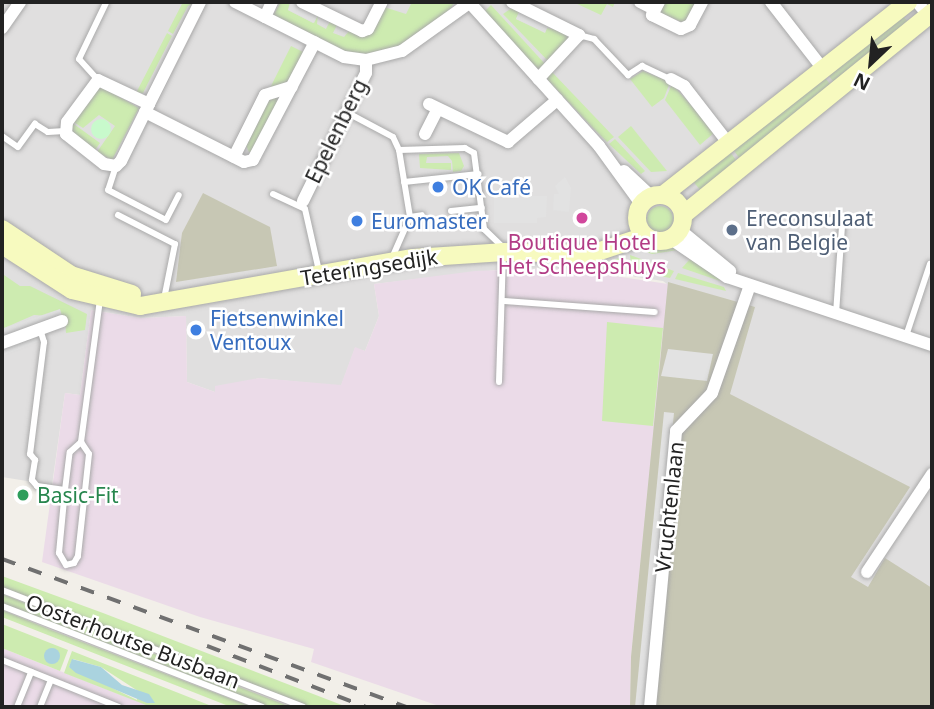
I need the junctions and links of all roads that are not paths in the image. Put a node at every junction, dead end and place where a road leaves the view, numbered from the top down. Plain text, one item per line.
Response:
1 (20, 2) edge
2 (200, 2) edge
3 (235, 2) edge
4 (272, 2) edge
5 (302, 2) edge
6 (382, 2) edge
7 (469, 2) edge
8 (512, 2) edge
9 (640, 2) edge
10 (702, 2) edge
11 (771, 2) edge
12 (908, 2) edge
13 (106, 3) edge
14 (657, 5) edge
15 (927, 13) edge
16 (265, 17) junction
17 (2, 28) edge
18 (579, 35) junction
19 (315, 42) junction
20 (366, 60) junction
21 (823, 69) junction
22 (538, 79) junction
23 (671, 79) joint
24 (98, 80) junction
25 (292, 88) junction
26 (557, 100) junction
27 (147, 108) junction
28 (346, 112) junction
29 (65, 131) junction
30 (425, 134) dead end
31 (2, 136) edge
32 (729, 144) junction
33 (399, 150) junction
34 (234, 157) junction
35 (116, 166) junction
36 (479, 174) junction
37 (404, 182) junction
38 (273, 194) dead end
39 (179, 195) dead end
40 (652, 199) junction
41 (301, 204) junction
42 (482, 208) junction
43 (451, 211) dead end
44 (118, 215) dead end
45 (422, 215) dead end
46 (410, 216) junction
47 (831, 220) dead end
48 (678, 228) junction
49 (641, 229) junction
50 (6, 244) edge
51 (506, 252) junction
52 (390, 261) junction
53 (930, 264) dead end
54 (320, 273) junction
55 (750, 285) junction
56 (100, 300) junction
57 (168, 301) junction
58 (504, 301) junction
59 (655, 312) dead end
60 (836, 313) junction
61 (62, 321) dead end
62 (39, 328) junction
63 (906, 336) junction
64 (2, 343) edge
65 (932, 345) edge
66 (499, 382) dead end
67 (81, 442) junction
68 (932, 474) edge
69 (65, 490) junction
70 (867, 572) dead end
71 (2, 590) edge
72 (2, 606) edge
73 (2, 660) edge
74 (31, 672) junction
75 (51, 680) junction
76 (17, 707) edge
77 (40, 707) edge
78 (119, 707) edge
79 (262, 707) edge
80 (303, 707) edge
81 (650, 707) edge

1 - 17 street
2 - 27 street
3 - 16 street, Epelenberg
4 - 16 street
5 - 6 street
7 - 20 street, Epelenberg
7 - 22 street
8 - 18 street
9 - 14 street
10 - 14 street
11 - 21 street
12 - 21 main road
13 - 24 lane
15 - 48 main road
16 - 19 street, Epelenberg
18 - 22 street
18 - 23 lane
19 - 20 street, Epelenberg
19 - 25 street
20 - 28 street, Epelenberg
21 - 32 main road
22 - 26 street
23 - 32 street
24 - 27 street
24 - 29 street
25 - 34 street
25 - 34 street
26 - 30 street
26 - 40 street
27 - 34 street
27 - 35 street
28 - 33 lane
28 - 41 street, Epelenberg
29 - 31 lane
29 - 35 street
32 - 40 main road
33 - 36 lane
33 - 37 lane
35 - 39 lane
36 - 37 lane
36 - 42 lane
37 - 46 lane
38 - 41 lane
40 - 48 main road
40 - 49 main road
41 - 54 lane
42 - 43 lane
42 - 51 lane
44 - 57 lane
45 - 46 lane
46 - 52 lane
47 - 60 lane
48 - 49 main road
48 - 55 street
49 - 51 main road, Teteringsedijk
50 - 56 main road, Teteringsedijk
50 - 57 main road, Teteringsedijk
51 - 52 main road, Teteringsedijk
51 - 58 lane
52 - 54 main road, Teteringsedijk
53 - 63 lane
54 - 57 main road, Teteringsedijk
55 - 60 street
55 - 81 street, Vruchtenlaan
56 - 57 main road, Teteringsedijk
56 - 67 lane
58 - 59 lane
58 - 66 lane
60 - 63 street
61 - 62 street
62 - 64 street
62 - 69 lane
63 - 65 street
67 - 69 lane
67 - 69 lane
68 - 70 street
71 - 80 lane, Oosterhoutse Busbaan
72 - 79 lane, Oosterhoutse Busbaan
73 - 74 lane
74 - 75 lane
74 - 76 lane
75 - 77 lane
75 - 78 lane

